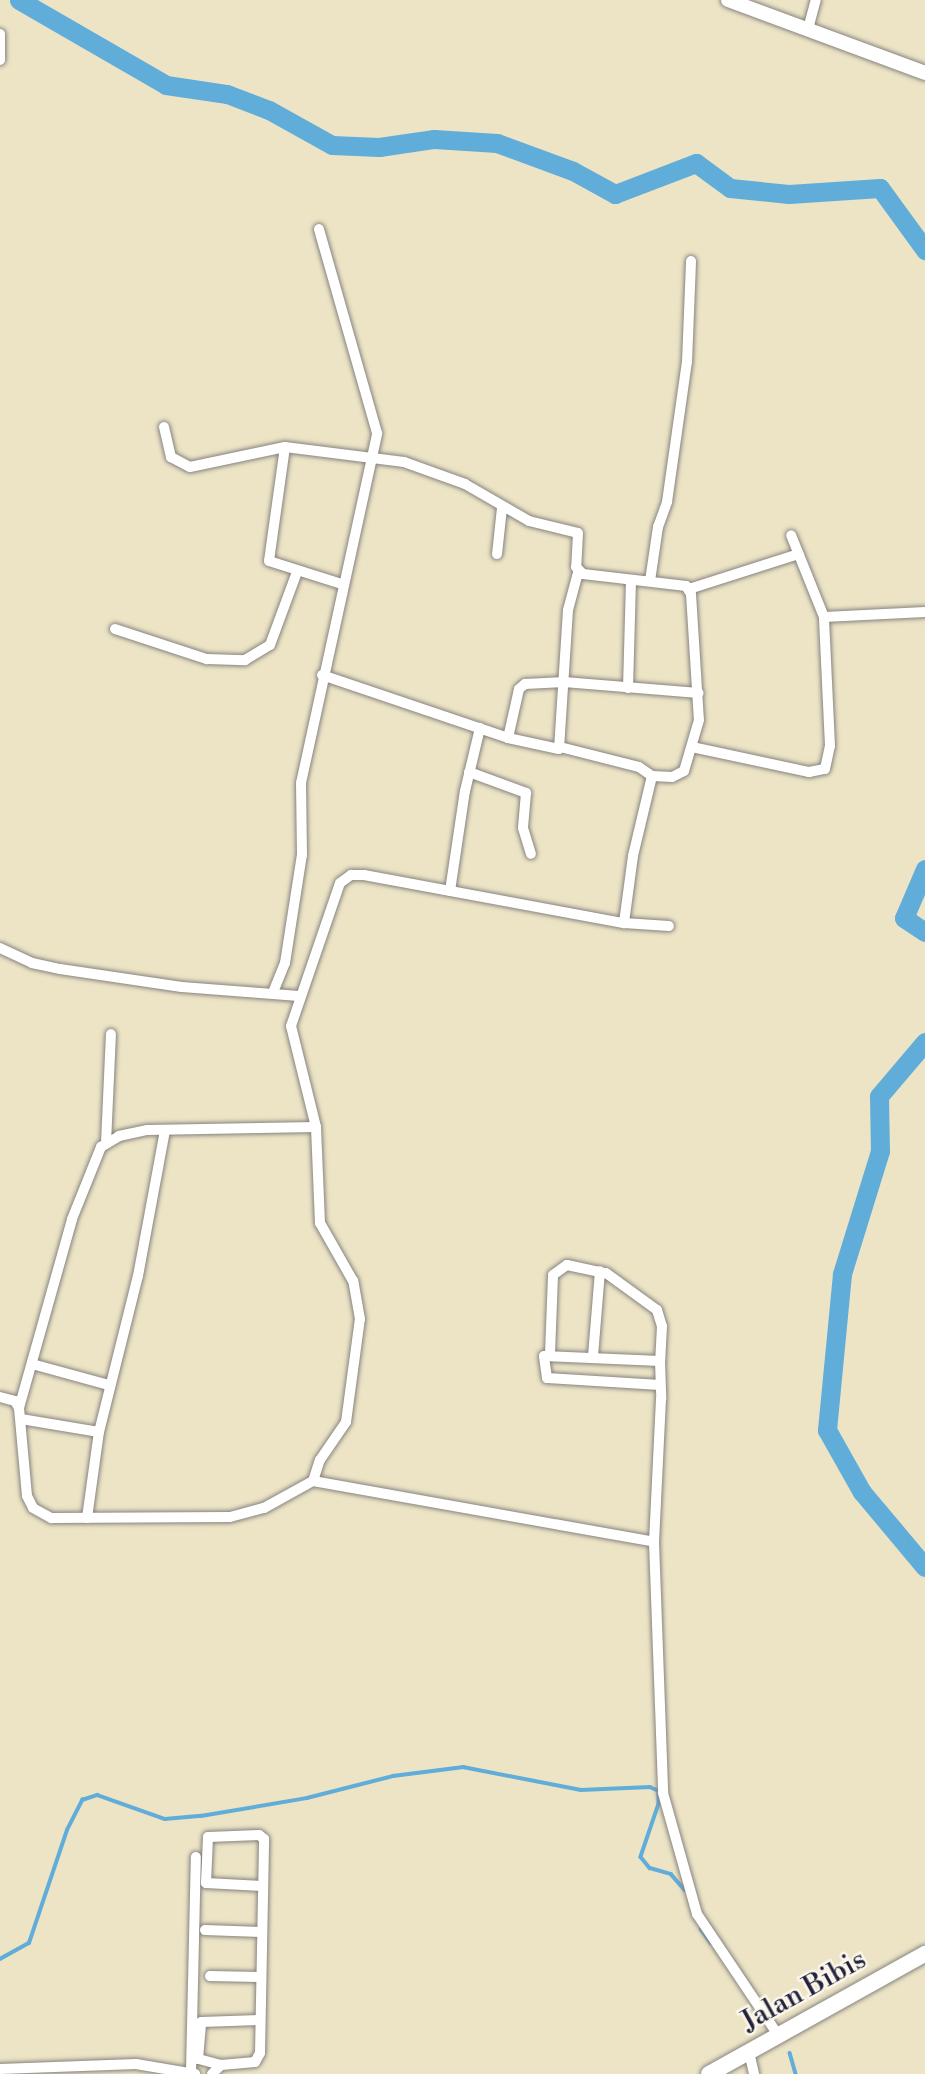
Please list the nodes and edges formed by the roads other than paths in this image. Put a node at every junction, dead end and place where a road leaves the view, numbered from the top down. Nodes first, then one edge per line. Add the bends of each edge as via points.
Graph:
1 (728, 0) edge
2 (816, 0) edge
3 (808, 29) junction
4 (0, 34) edge
5 (0, 60) edge
6 (925, 73) edge
7 (318, 229) dead end
8 (691, 261) dead end
9 (164, 427) dead end
10 (285, 447) junction
11 (375, 456) junction
12 (502, 508) junction
13 (791, 535) dead end
14 (497, 554) dead end
15 (799, 554) junction
16 (296, 572) junction
17 (578, 572) junction
18 (631, 580) junction
19 (650, 581) junction
20 (342, 584) junction
21 (689, 589) junction
22 (925, 611) edge
23 (824, 617) junction
24 (116, 629) dead end
25 (322, 676) junction
26 (564, 682) junction
27 (628, 688) junction
28 (699, 693) junction
29 (480, 728) junction
30 (508, 738) junction
31 (560, 747) junction
32 (692, 747) junction
33 (469, 772) junction
34 (652, 776) junction
35 (531, 854) dead end
36 (450, 891) junction
37 (624, 923) junction
38 (669, 926) dead end
39 (0, 948) edge
40 (274, 990) junction
41 (299, 996) junction
42 (111, 1034) dead end
43 (316, 1127) junction
44 (165, 1130) junction
45 (106, 1143) junction
46 (600, 1270) junction
47 (550, 1354) junction
48 (593, 1356) junction
49 (660, 1361) junction
50 (32, 1364) junction
51 (109, 1385) junction
52 (660, 1385) junction
53 (0, 1397) edge
54 (20, 1414) junction
55 (99, 1432) junction
56 (313, 1480) junction
57 (88, 1518) junction
58 (654, 1542) junction
59 (196, 1857) dead end
60 (262, 1886) junction
61 (205, 1930) dead end
62 (261, 1932) junction
63 (925, 1954) edge
64 (210, 1976) dead end
65 (259, 1977) junction
66 (259, 2020) junction
67 (778, 2035) junction
68 (750, 2052) junction
69 (221, 2065) junction
70 (0, 2069) edge
71 (20, 2071) edge
72 (192, 2072) edge
73 (212, 2074) edge
74 (709, 2074) edge
75 (754, 2074) edge

1 - 3 street
2 - 3 street
3 - 6 street
4 - 5 street
7 - 11 street via 376,419
8 - 19 street via 687,362 667,502 657,527
9 - 10 street via 171,457 190,467
10 - 11 street
10 - 16 street via 268,558 273,565
11 - 12 street via 465,484
11 - 20 street
12 - 14 street
12 - 17 street via 529,521 578,533
13 - 15 street
15 - 21 street
15 - 23 street
16 - 20 street
16 - 24 street via 270,645 245,660 207,659
17 - 18 street
17 - 26 street via 571,588
18 - 19 street
18 - 27 street
19 - 21 street
20 - 25 street
21 - 28 street
22 - 23 street
23 - 32 street via 830,746 825,769 808,772
25 - 29 street
25 - 40 street via 299,794 305,829 295,909 285,963
26 - 27 street
26 - 30 street via 521,686
26 - 31 street
27 - 28 street
28 - 32 street
29 - 30 street
29 - 33 street
30 - 31 street
31 - 34 street via 639,767
32 - 34 street via 680,774
33 - 35 street via 526,793 523,828
33 - 36 street
34 - 37 street via 633,856
36 - 37 street
36 - 41 street via 364,875 343,879
37 - 38 street
39 - 40 street via 42,966 147,983
40 - 41 street
41 - 43 street via 292,1038
42 - 45 street
43 - 44 street
43 - 56 street via 320,1223 353,1282 360,1328 346,1422 320,1460
44 - 45 street via 128,1133
44 - 51 street via 138,1276
45 - 50 street via 93,1160 79,1198
46 - 47 street via 567,1265 555,1271
46 - 48 street
46 - 49 street via 657,1310 662,1326
47 - 48 street
47 - 52 street via 543,1358 547,1378
48 - 49 street
49 - 52 street
50 - 51 street
50 - 54 street
51 - 55 street
52 - 58 street
53 - 54 street via 15,1401
54 - 55 street
54 - 57 street via 22,1466 33,1508 51,1518
55 - 57 street
56 - 57 street via 264,1508 230,1517
56 - 58 street
58 - 67 street via 663,1793 697,1914
59 - 72 street
60 - 60 street via 262,1835 208,1837 206,1882
60 - 62 street
61 - 62 street
62 - 65 street
63 - 67 main road, Jalan Bibis
64 - 65 street
65 - 66 street
66 - 69 street via 260,2053 255,2062
66 - 69 street via 201,2022 198,2059
67 - 68 main road, Jalan Bibis
68 - 74 main road, Jalan Bibis
68 - 75 street
69 - 73 street
70 - 71 street
71 - 72 street via 136,2064

